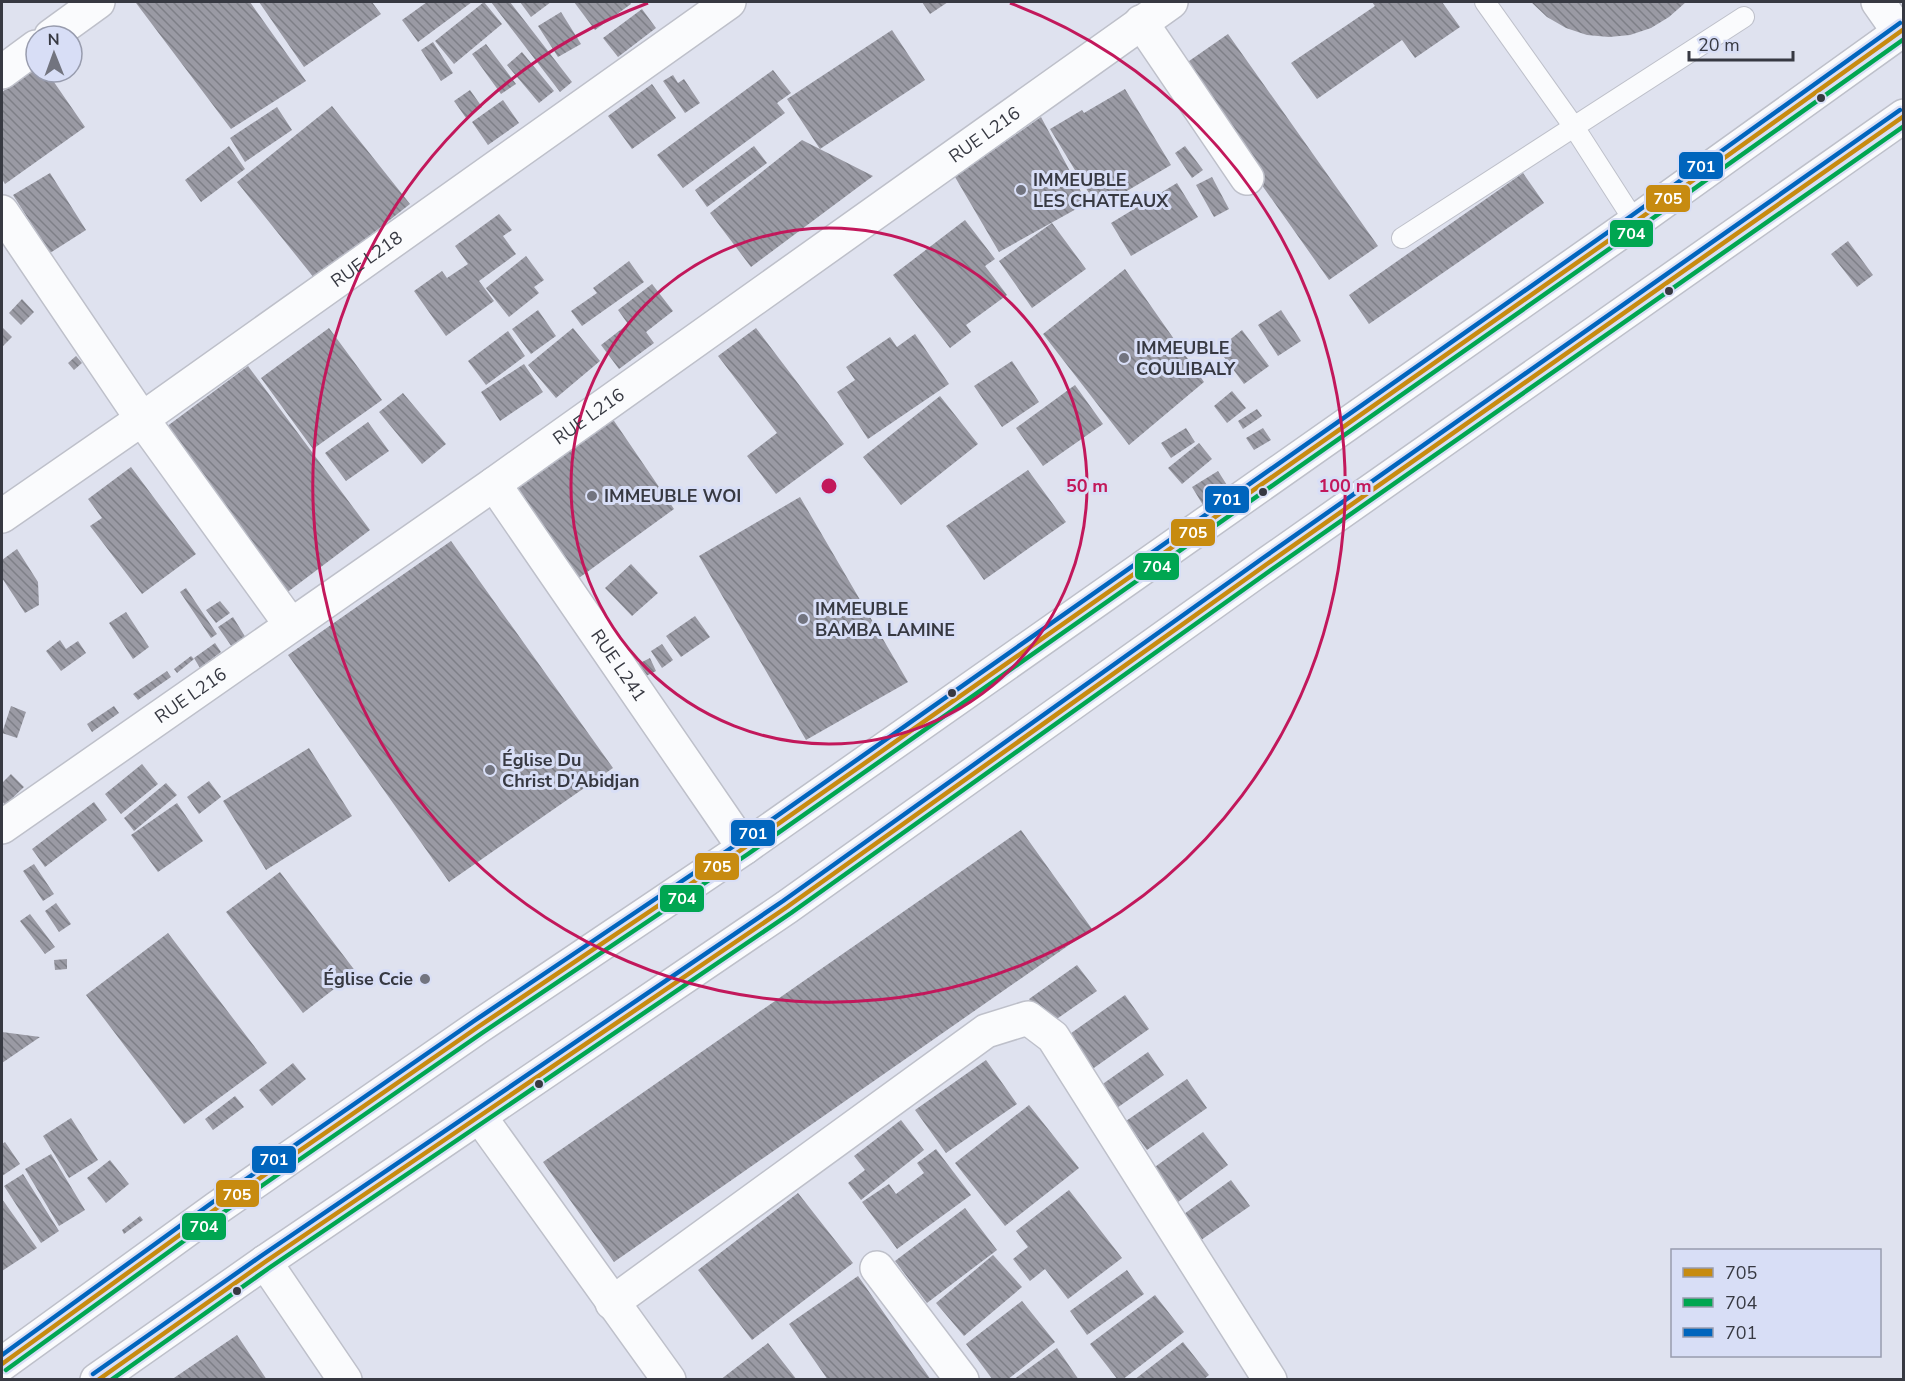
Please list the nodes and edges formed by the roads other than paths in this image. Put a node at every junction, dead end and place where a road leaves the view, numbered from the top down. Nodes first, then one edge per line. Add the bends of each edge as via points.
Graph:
1 (98, 2) edge
2 (729, 2) edge
3 (1171, 2) edge
4 (1485, 2) edge
5 (1878, 2) edge
6 (695, 11) edge
7 (1744, 17) dead end
8 (1142, 22) junction
9 (68, 24) edge
10 (1902, 33) edge
11 (24, 56) edge
12 (2, 72) edge
13 (1904, 116) edge
14 (1574, 128) junction
15 (1247, 178) dead end
16 (2, 212) edge
17 (1635, 222) junction
18 (1402, 238) dead end
19 (142, 419) junction
20 (495, 484) junction
21 (2, 516) edge
22 (291, 625) junction
23 (2, 827) edge
24 (744, 848) junction
25 (480, 1117) junction
26 (265, 1263) junction
27 (877, 1268) dead end
28 (612, 1303) junction
29 (2, 1364) edge
30 (97, 1380) edge
31 (345, 1380) edge
32 (669, 1380) edge
33 (962, 1380) edge
34 (1270, 1380) edge

1 - 9 street
2 - 6 street, RUE L218
3 - 8 street, RUE L216
4 - 14 lane
5 - 10 street
6 - 19 street, RUE L218
7 - 14 lane
8 - 15 street
8 - 20 street, RUE L216
10 - 17 street
11 - 12 street
13 - 25 street via 786,907
14 - 17 lane
14 - 18 lane
16 - 19 street
17 - 24 street
19 - 21 street, RUE L218
19 - 22 street
20 - 22 street, RUE L216
20 - 24 street, RUE L241
22 - 23 street, RUE L216
24 - 29 street via 217,1208
25 - 26 street
25 - 28 street
26 - 30 street
26 - 31 street
27 - 33 street
28 - 32 street
28 - 34 street via 986,1031 1029,1018 1053,1037

